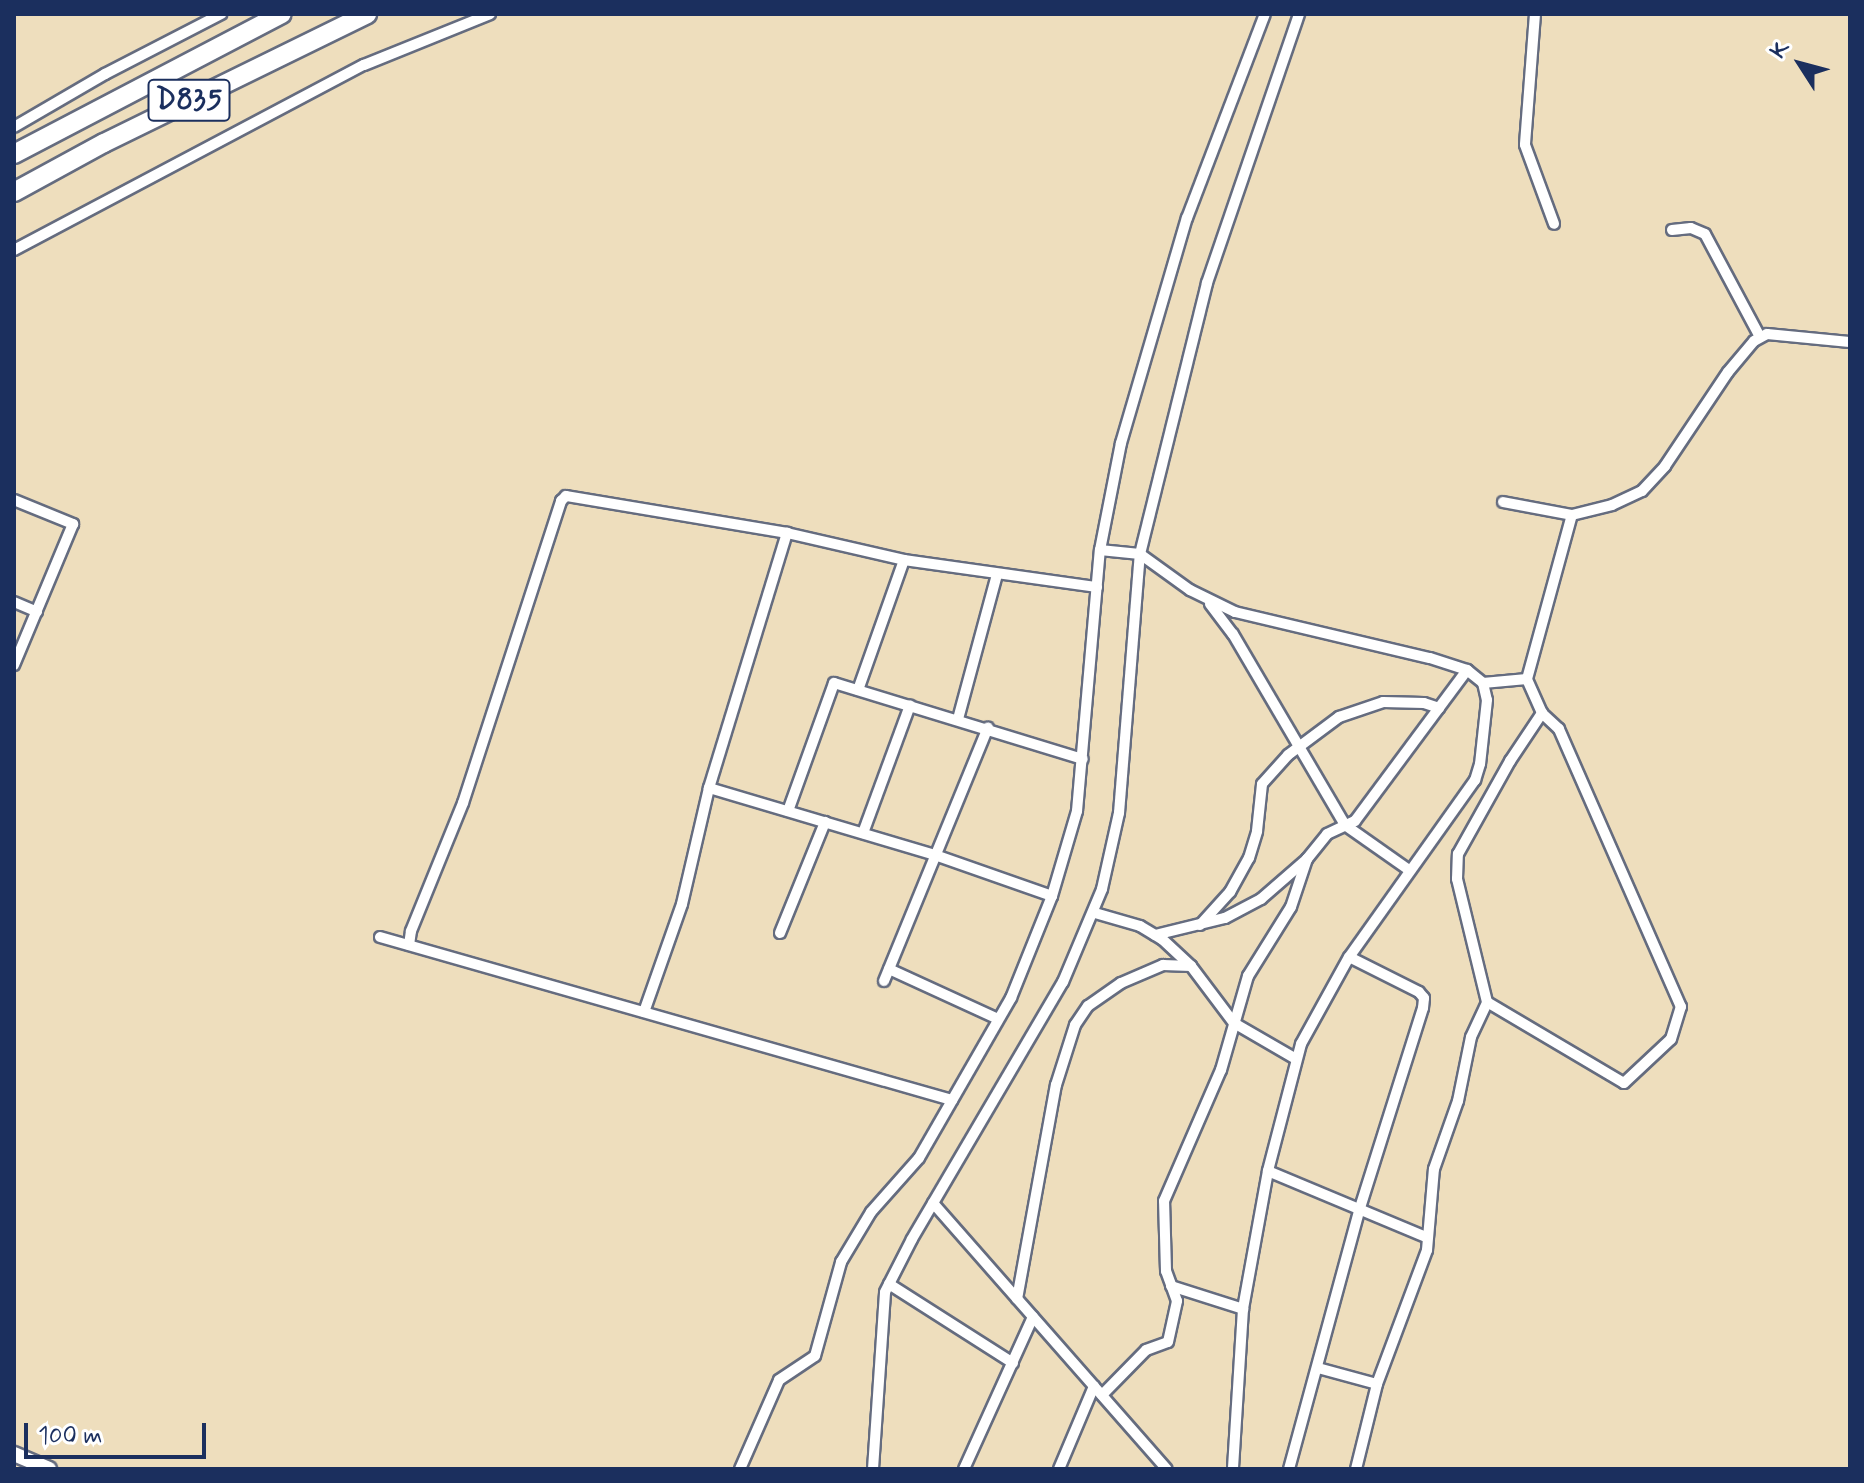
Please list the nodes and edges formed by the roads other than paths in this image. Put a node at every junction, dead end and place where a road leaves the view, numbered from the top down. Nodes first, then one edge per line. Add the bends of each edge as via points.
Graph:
1 (221, 14) edge
2 (282, 14) edge
3 (367, 14) edge
4 (490, 14) edge
5 (1265, 14) edge
6 (1299, 14) edge
7 (1535, 14) edge
8 (14, 127) edge
9 (14, 154) edge
10 (14, 192) edge
11 (1554, 224) dead end
12 (1672, 230) dead end
13 (14, 250) edge
14 (1760, 337) junction
15 (1850, 342) edge
16 (14, 500) edge
17 (1503, 502) dead end
18 (1572, 515) junction
19 (787, 533) junction
20 (1100, 550) junction
21 (1140, 554) junction
22 (904, 560) junction
23 (997, 574) junction
24 (1097, 587) junction
25 (1208, 601) junction
26 (14, 602) edge
27 (37, 612) junction
28 (14, 665) edge
29 (1467, 670) junction
30 (1527, 679) junction
31 (1483, 683) junction
32 (858, 690) junction
33 (910, 705) junction
34 (1439, 708) junction
35 (1542, 713) junction
36 (958, 719) junction
37 (988, 728) junction
38 (1300, 748) junction
39 (1083, 759) junction
40 (709, 788) junction
41 (788, 811) junction
42 (825, 822) junction
43 (1345, 825) junction
44 (863, 833) junction
45 (935, 855) junction
46 (1307, 859) junction
47 (1409, 870) junction
48 (1052, 896) junction
49 (1095, 913) junction
50 (1200, 925) junction
51 (780, 933) dead end
52 (1155, 935) junction
53 (380, 937) dead end
54 (409, 945) junction
55 (1349, 957) junction
56 (1191, 966) junction
57 (889, 969) junction
58 (884, 981) dead end
59 (1487, 1002) junction
60 (644, 1012) junction
61 (998, 1019) junction
62 (1234, 1023) junction
63 (1296, 1059) junction
64 (952, 1100) junction
65 (1268, 1171) junction
66 (933, 1203) junction
67 (1359, 1211) junction
68 (1426, 1237) junction
69 (889, 1284) junction
70 (1171, 1286) junction
71 (1017, 1299) junction
72 (1243, 1309) junction
73 (1033, 1317) junction
74 (1013, 1363) junction
75 (1318, 1368) junction
76 (1377, 1384) junction
77 (1094, 1386) junction
78 (1102, 1395) junction
79 (14, 1454) edge
80 (1155, 1464) edge
81 (49, 1469) edge
82 (740, 1469) edge
83 (873, 1469) edge
84 (964, 1469) edge
85 (1059, 1469) edge
86 (1167, 1469) edge
87 (1233, 1469) edge
88 (1289, 1469) edge
89 (1356, 1469) edge

1 - 8 street
2 - 9 highway, D835
3 - 10 highway, D835
4 - 13 street via 364,65
5 - 20 street via 1187,218 1121,443
6 - 21 street via 1207,283
7 - 11 street via 1525,145
12 - 14 street via 1691,228 1705,234
14 - 15 street
14 - 18 street via 1728,372 1642,491
16 - 27 street via 73,524
17 - 18 street
18 - 30 street
19 - 22 street
19 - 40 street
19 - 54 street via 566,496 561,501 463,803
20 - 21 street
20 - 24 street
21 - 25 street
21 - 49 street via 1119,813
22 - 23 street
22 - 32 street
23 - 24 street
23 - 36 street
24 - 39 street
25 - 29 street
25 - 38 street
26 - 27 street
27 - 28 street
29 - 31 street
29 - 34 street
30 - 31 street
30 - 35 street
31 - 47 street via 1487,700 1475,780
32 - 33 street
32 - 41 street via 834,683
33 - 36 street
33 - 44 street
34 - 38 street via 1383,702 1339,717
34 - 43 street via 1355,821
35 - 59 street via 1458,854 1456,866
35 - 59 street via 1559,729 1681,1007 1671,1039 1624,1083
36 - 37 street
37 - 39 street
37 - 45 street
38 - 43 street
38 - 50 street via 1262,784 1249,858 1230,892
39 - 48 street via 1077,811
40 - 41 street
40 - 60 street via 682,904
41 - 42 street
42 - 44 street
42 - 51 street
43 - 46 street via 1327,834
43 - 47 street
44 - 45 street
45 - 48 street
45 - 57 street
46 - 50 street via 1261,899
46 - 62 street via 1291,907 1248,976
47 - 55 street
48 - 61 street
49 - 52 street
49 - 66 street via 1063,982
50 - 52 street
52 - 56 street
53 - 54 street
54 - 60 street
55 - 63 street
55 - 67 street via 1424,998
56 - 62 street
56 - 71 street via 1163,965 1121,983 1088,1006 1075,1025 1056,1085
57 - 58 street
57 - 61 street
59 - 68 street via 1471,1037 1458,1101 1434,1169
60 - 64 street
61 - 64 street
62 - 63 street
62 - 70 street via 1221,1070 1164,1201
63 - 65 street
64 - 82 street via 919,1158 871,1212 841,1262 815,1356 779,1380
65 - 67 street
65 - 72 street
66 - 69 street
66 - 71 street
67 - 68 street
67 - 75 street
68 - 76 street via 1427,1250
69 - 74 street
69 - 83 street
70 - 72 street
70 - 78 street via 1177,1301 1168,1342 1146,1350
71 - 73 street
72 - 87 street
73 - 74 street
73 - 77 street
74 - 84 street
75 - 76 street
75 - 88 street
76 - 89 street
77 - 78 street
77 - 85 street
78 - 80 street
79 - 81 main road
80 - 86 street

